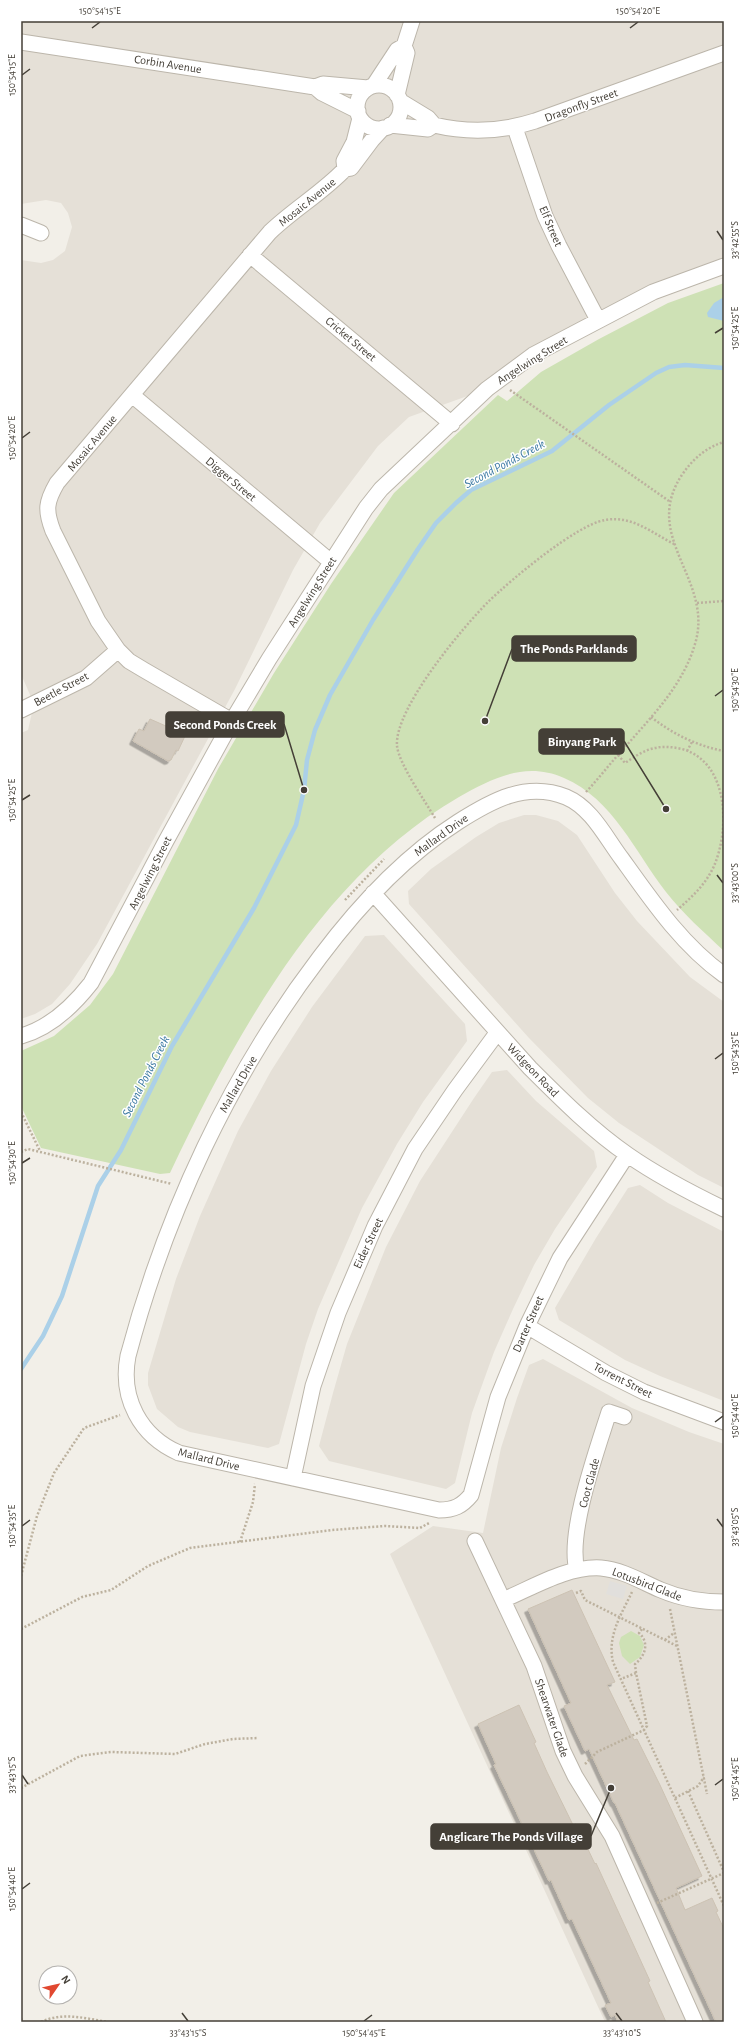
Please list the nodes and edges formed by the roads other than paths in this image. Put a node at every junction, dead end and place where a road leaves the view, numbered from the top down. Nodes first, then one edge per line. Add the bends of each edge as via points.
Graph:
1 (412, 21) edge
2 (21, 42) edge
3 (404, 46) junction
4 (724, 53) edge
5 (315, 87) junction
6 (371, 87) junction
7 (399, 98) junction
8 (359, 115) junction
9 (434, 125) junction
10 (387, 127) junction
11 (515, 128) junction
12 (345, 169) junction
13 (21, 225) edge
14 (41, 233) dead end
15 (250, 255) junction
16 (724, 266) edge
17 (598, 320) junction
18 (132, 395) junction
19 (452, 424) junction
20 (330, 562) junction
21 (118, 650) junction
22 (21, 710) edge
23 (232, 721) junction
24 (373, 893) junction
25 (724, 975) edge
26 (498, 1033) junction
27 (21, 1036) edge
28 (627, 1155) junction
29 (724, 1209) edge
30 (527, 1326) junction
31 (624, 1417) dead end
32 (724, 1422) edge
33 (293, 1478) junction
34 (460, 1506) joint
35 (475, 1541) dead end
36 (577, 1570) junction
37 (503, 1600) junction
38 (724, 1602) edge
39 (695, 2022) edge

1 - 3 street
2 - 5 street, Corbin Avenue
3 - 6 street via 397,50
3 - 7 street via 407,53
4 - 11 street, Dragonfly Street
5 - 6 street, Corbin Avenue via 323,84
5 - 8 street, Corbin Avenue
6 - 7 street via 388,87
6 - 8 street via 359,98
7 - 9 street, Dragonfly Street
7 - 10 street via 399,114
8 - 10 street via 370,126
8 - 12 street, Mosaic Avenue via 354,142 344,161
9 - 10 street, Dragonfly Street via 428,129
9 - 11 street, Dragonfly Street via 465,130
10 - 12 street, Mosaic Avenue via 372,140 351,168
11 - 17 street, Elf Street via 545,216
12 - 15 street, Mosaic Avenue via 325,188 285,218
13 - 14 street
15 - 18 street, Mosaic Avenue
15 - 19 street, Cricket Street
16 - 17 street, Angelwing Street via 653,292
17 - 19 street, Angelwing Street via 534,356 498,380
18 - 20 street, Digger Street
18 - 21 street, Mosaic Avenue via 57,484 47,505 48,518 53,530 98,622
19 - 20 street, Angelwing Street via 381,489
20 - 23 street, Angelwing Street
21 - 22 street, Beetle Street via 86,678
21 - 23 street, Mosaic Avenue via 129,661
23 - 27 street, Angelwing Street via 91,983 59,1017 42,1028
24 - 25 street, Mallard Drive via 417,852 448,828 510,794 540,791 567,798 577,804 603,830 666,919 706,962
24 - 26 street, Widgeon Road
24 - 33 street, Mallard Drive via 332,941 291,997 220,1116 169,1229 143,1305 126,1368 127,1394 138,1420 167,1448 179,1453
26 - 28 street, Widgeon Road via 557,1095
26 - 33 street, Eider Street via 450,1096 415,1149 375,1226 338,1313 313,1386
28 - 29 street, Widgeon Road via 662,1177
28 - 30 street, Darter Street via 560,1258
30 - 32 street, Torrent Street via 606,1373 644,1392
30 - 34 street, Darter Street via 498,1397 471,1495
31 - 36 street, Coot Glade via 609,1412 582,1507 574,1555
33 - 34 street, Mallard Drive via 439,1510 455,1509
35 - 37 street, Shearwater Glade
36 - 37 street, Lotusbird Glade via 554,1577
36 - 38 street, Lotusbird Glade via 608,1569 697,1601
37 - 39 street, Shearwater Glade via 541,1684 562,1751 612,1836

